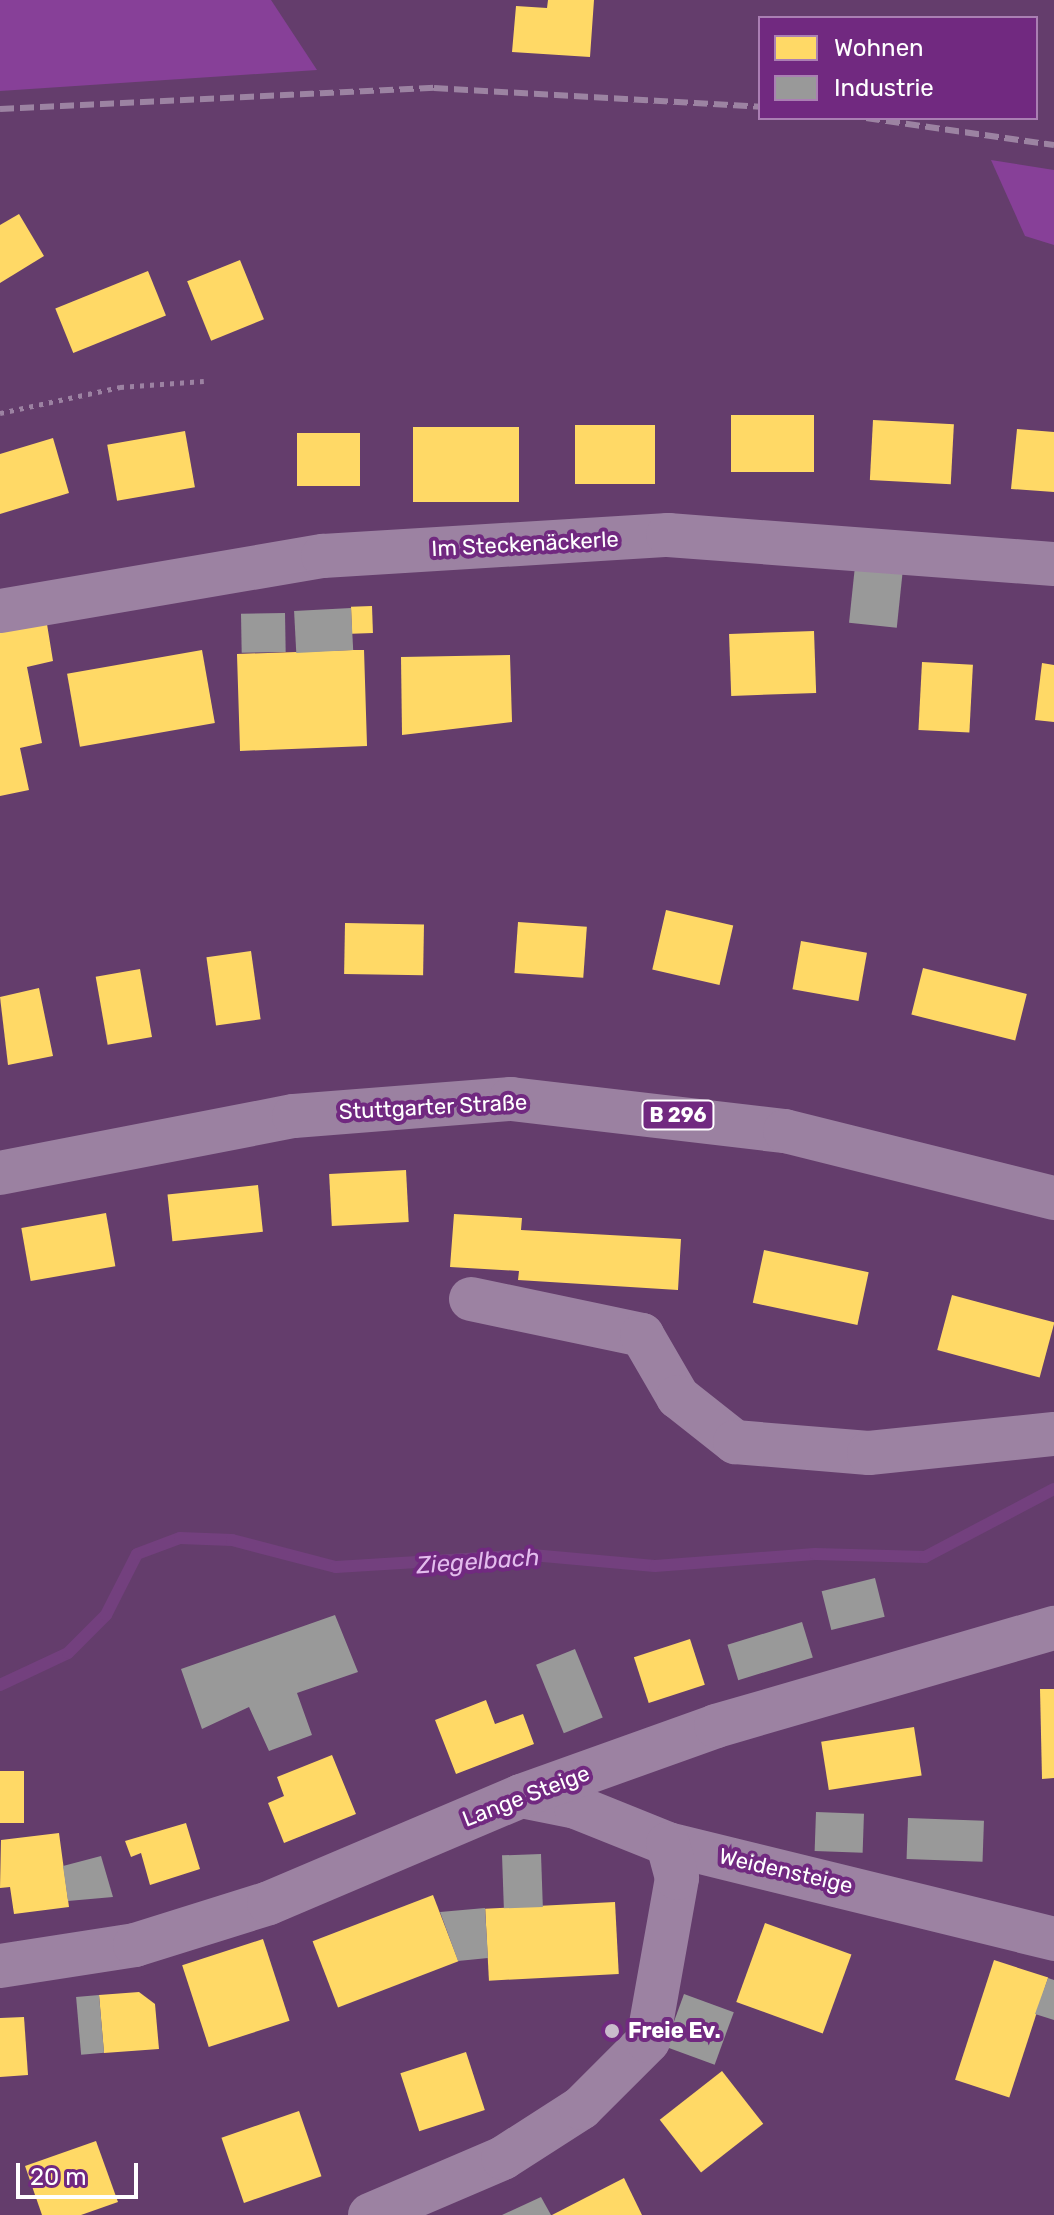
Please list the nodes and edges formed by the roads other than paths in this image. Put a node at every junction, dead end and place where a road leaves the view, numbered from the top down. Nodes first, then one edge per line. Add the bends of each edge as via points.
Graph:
1 (1054, 564) edge
2 (0, 611) edge
3 (0, 1173) edge
4 (1054, 1198) edge
5 (471, 1299) dead end
6 (1054, 1434) edge
7 (1054, 1628) edge
8 (521, 1796) junction
9 (668, 1844) junction
10 (1054, 1939) edge
11 (0, 1966) edge
12 (370, 2215) edge

1 - 2 street, Im Steckenäckerle via 668,535 323,556
3 - 4 main road, Stuttgarter Straße / B 296 via 294,1116 511,1099 785,1131
5 - 6 street via 642,1335 678,1397 735,1442 869,1453
7 - 8 street, Lange Steige via 716,1726
8 - 9 street, Weidensteige via 576,1807
8 - 11 street, Lange Steige via 269,1903 135,1945
9 - 10 street, Weidensteige
9 - 12 street via 677,1878 648,2041 581,2108 503,2158

